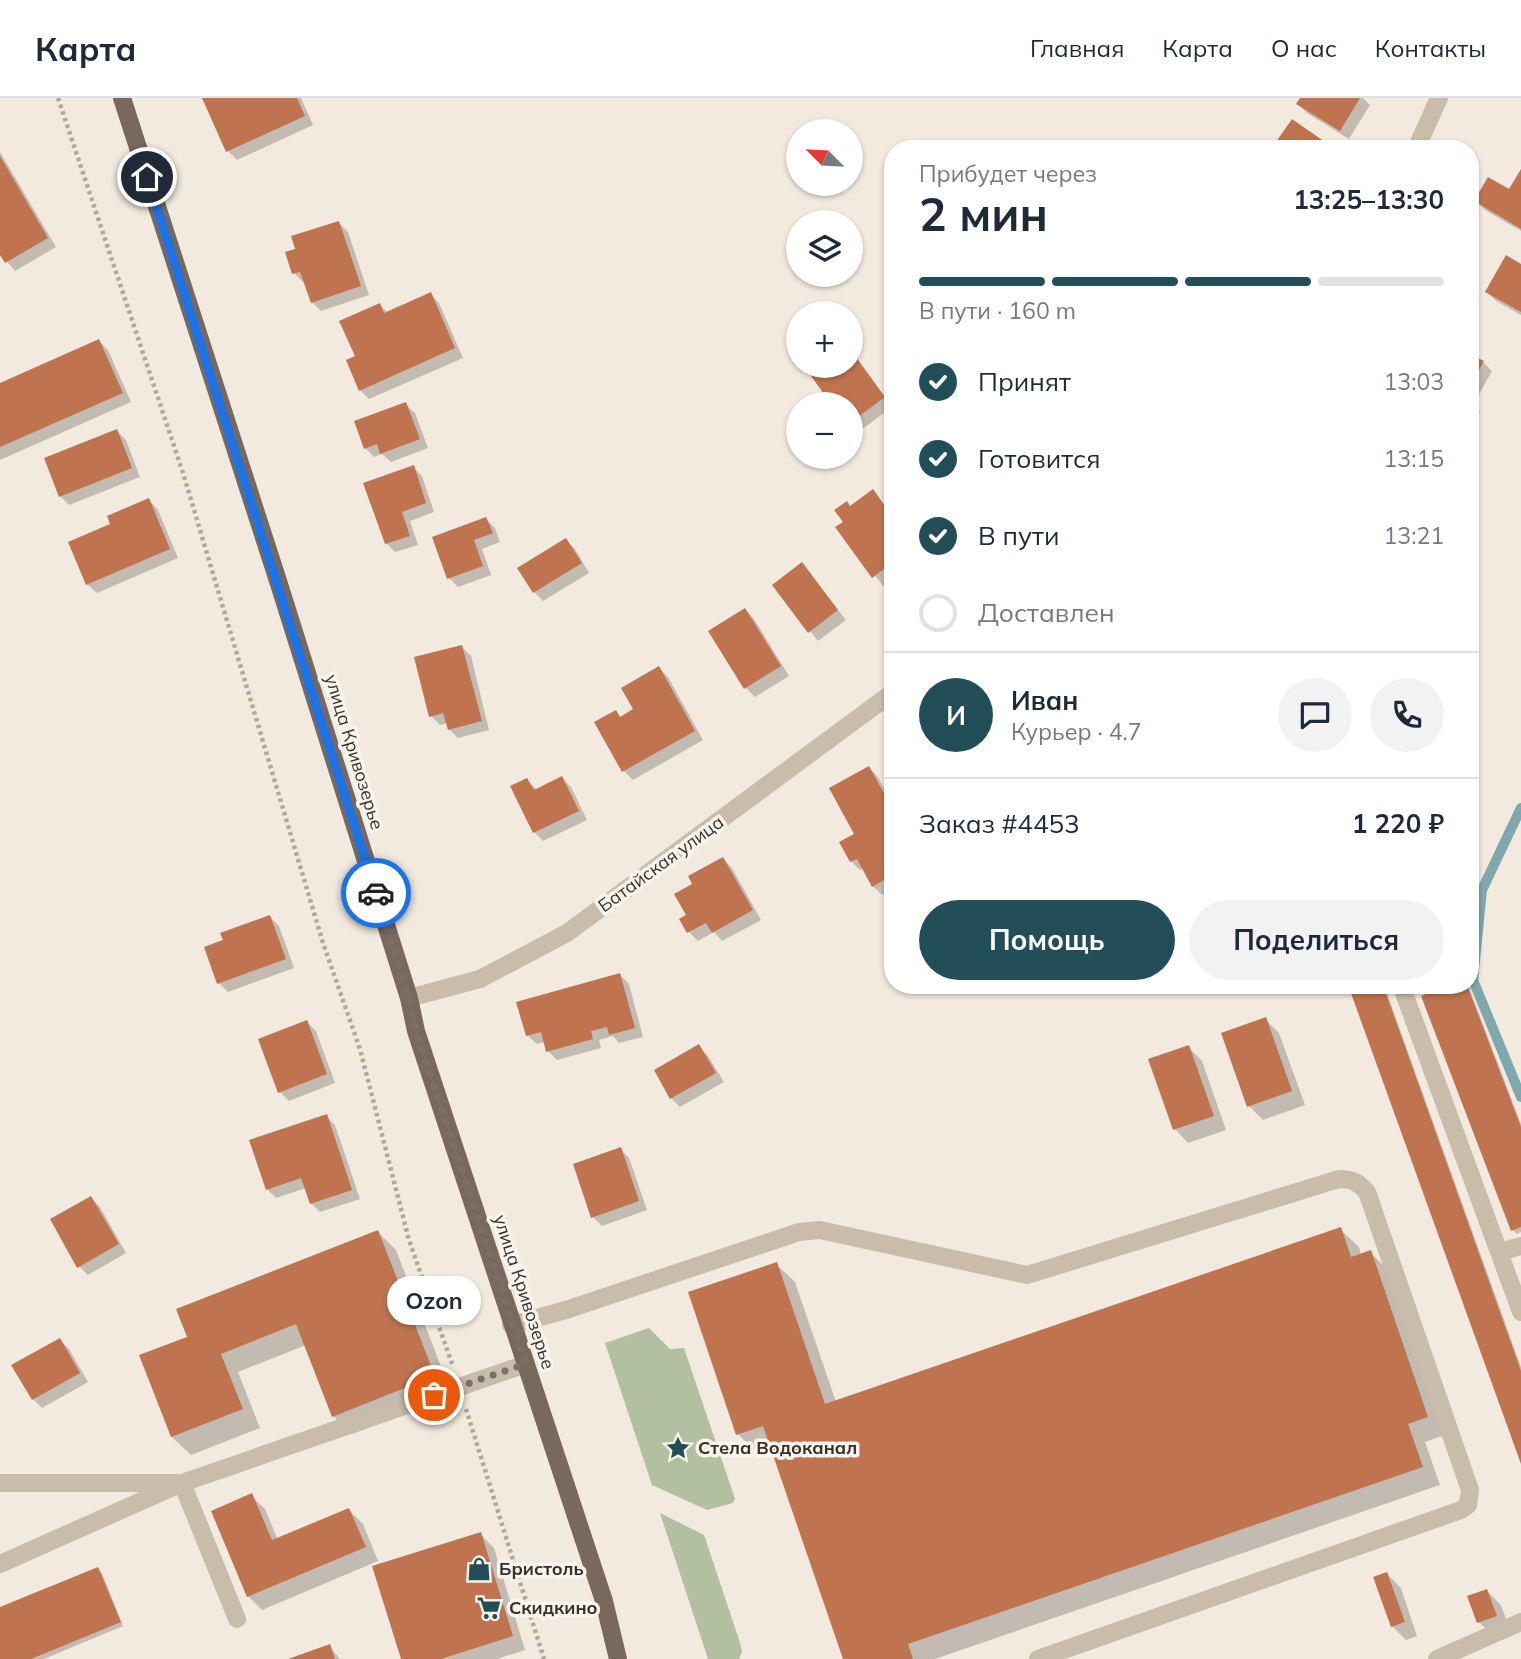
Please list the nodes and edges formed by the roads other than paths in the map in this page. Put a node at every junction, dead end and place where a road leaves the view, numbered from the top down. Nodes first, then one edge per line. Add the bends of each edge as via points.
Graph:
1 (122, 98) edge
2 (1439, 98) edge
3 (1420, 140) edge
4 (884, 699) edge
5 (1404, 994) edge
6 (409, 998) junction
7 (1521, 1246) edge
8 (1500, 1252) junction
9 (1521, 1312) edge
10 (511, 1325) junction
11 (526, 1364) junction
12 (0, 1483) edge
13 (182, 1483) junction
14 (0, 1564) edge
15 (237, 1619) dead end
16 (1521, 1622) edge
17 (618, 1659) edge
18 (1038, 1659) edge
19 (1437, 1659) edge

1 - 6 main road, улица Кривозерье
2 - 3 street
4 - 6 street, Батайская улица via 567,933 480,979
5 - 8 street
6 - 10 main road, улица Кривозерье
7 - 8 street
8 - 9 street
10 - 11 main road, улица Кривозерье
10 - 18 street via 799,1231 820,1230 1027,1275 1339,1179 1360,1184 1367,1192 1470,1490 1468,1505
11 - 13 street
11 - 17 main road, улица Кривозерье via 604,1601
12 - 13 street
13 - 14 street
13 - 15 street
16 - 19 street

